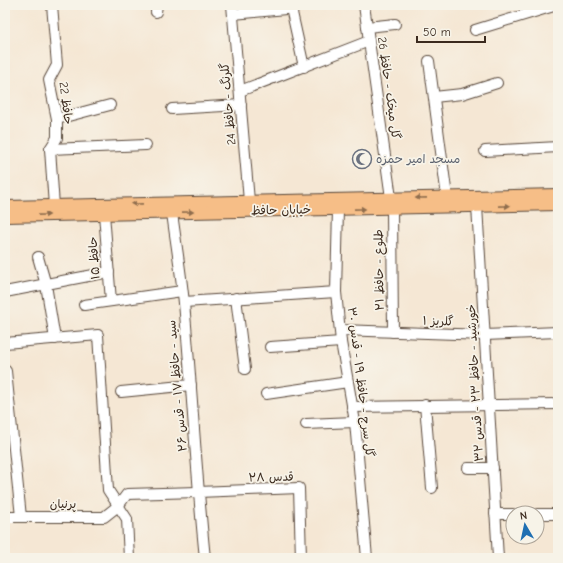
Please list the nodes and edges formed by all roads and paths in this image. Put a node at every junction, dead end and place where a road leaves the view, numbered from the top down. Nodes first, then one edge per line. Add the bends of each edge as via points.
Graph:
1 (52, 5) edge
2 (364, 5) edge
3 (557, 5) edge
4 (291, 7) edge
5 (233, 9) edge
6 (395, 24) dead end
7 (367, 27) junction
8 (475, 30) dead end
9 (368, 41) junction
10 (429, 62) dead end
11 (304, 67) junction
12 (497, 83) dead end
13 (240, 91) junction
14 (434, 97) junction
15 (241, 104) junction
16 (110, 105) dead end
17 (172, 109) dead end
18 (56, 119) junction
19 (146, 145) dead end
20 (558, 147) edge
21 (50, 149) junction
22 (485, 151) dead end
23 (558, 195) edge
24 (447, 197) junction
25 (249, 201) junction
26 (392, 203) junction
27 (558, 204) edge
28 (54, 206) junction
29 (477, 206) junction
30 (5, 207) edge
31 (338, 209) junction
32 (172, 213) junction
33 (104, 214) junction
34 (5, 216) edge
35 (38, 257) dead end
36 (109, 272) junction
37 (46, 285) junction
38 (182, 291) junction
39 (5, 292) edge
40 (336, 292) junction
41 (236, 298) junction
42 (111, 301) junction
43 (184, 302) junction
44 (84, 305) dead end
45 (340, 330) junction
46 (393, 332) junction
47 (558, 332) edge
48 (485, 335) junction
49 (55, 339) junction
50 (341, 342) junction
51 (5, 343) edge
52 (270, 347) dead end
53 (245, 369) dead end
54 (5, 370) edge
55 (348, 382) junction
56 (191, 385) junction
57 (121, 392) dead end
58 (266, 394) dead end
59 (558, 404) edge
60 (489, 405) junction
61 (425, 406) junction
62 (352, 407) junction
63 (355, 422) junction
64 (306, 424) dead end
65 (8, 428) edge
66 (468, 468) dead end
67 (492, 468) junction
68 (432, 488) dead end
69 (198, 492) junction
70 (118, 506) junction
71 (495, 514) junction
72 (505, 514) edge
73 (545, 514) edge
74 (558, 514) edge
75 (5, 517) edge
76 (21, 517) junction
77 (129, 558) edge
78 (205, 558) edge
79 (301, 558) edge
80 (367, 558) edge
81 (498, 558) edge

1 - 18 street, حافظ 22 via 57,65 49,80
2 - 7 street, گل میخک - حافظ 26
3 - 8 street
4 - 5 street
4 - 11 street
5 - 13 street, گلرنگ - حافظ 24
6 - 7 street
7 - 9 street, گل میخک - حافظ 26
9 - 11 street
9 - 26 street, گل میخک - حافظ 26
10 - 14 street
11 - 13 street
12 - 14 street via 462,94
13 - 15 street, گلرنگ - حافظ 24
14 - 24 street
15 - 17 street
15 - 25 street, گلرنگ - حافظ 24
16 - 18 street
18 - 21 street, حافظ 22 via 57,138
19 - 21 street
20 - 22 street
21 - 28 street, حافظ 22
23 - 24 main road, خیابان حافظ
24 -> 26 main road, خیابان حافظ
25 - 26 main road, خیابان حافظ
25 -> 28 main road, خیابان حافظ
26 - 29 main road, خیابان حافظ
31 -> 26 main road, خیابان حافظ
26 - 46 street, طلوع - حافظ ۲۱
29 -> 27 main road, خیابان حافظ
28 - 30 main road, خیابان حافظ
29 - 48 street, خورشید - حافظ ۲۳ - قدس ۳۲
32 -> 31 main road, خیابان حافظ
31 - 40 street, گل سرج - حافظ ۱۹ - قدس ۳۰
32 - 33 main road, خیابان حافظ
32 - 38 street, سید - حافظ ۱۷ - قدس ۲۶
34 -> 33 main road, خیابان حافظ
33 - 36 street, حافظ ۱۵
35 - 37 street
36 - 37 street
36 - 42 street, حافظ ۱۵
37 - 39 street
37 - 49 street
38 - 42 street
38 - 43 street, سید - حافظ ۱۷ - قدس ۲۶
40 - 41 street
40 - 45 street, گل سرج - حافظ ۱۹ - قدس ۳۰
41 - 43 street
41 - 53 street
42 - 44 street
43 - 56 street, سید - حافظ ۱۷ - قدس ۲۶
45 - 46 street, گلریز ۱
45 - 50 street, گل سرج - حافظ ۱۹ - قدس ۳۰
46 - 48 street, گلریز ۱
47 - 48 street, گلریز ۱
48 - 60 street, خورشید - حافظ ۲۳ - قدس ۳۲
49 - 51 street
49 - 70 street via 98,336 108,490
50 - 52 street
50 - 55 street, گل سرج - حافظ ۱۹ - قدس ۳۰
54 - 65 street
55 - 58 street
55 - 62 street, گل سرج - حافظ ۱۹ - قدس ۳۰
56 - 57 street
56 - 69 street, سید - حافظ ۱۷ - قدس ۲۶
59 - 60 street
60 - 61 street
60 - 67 street, خورشید - حافظ ۲۳ - قدس ۳۲
61 - 62 street
61 - 68 street
62 - 63 street, گل سرج - حافظ ۱۹ - قدس ۳۰
63 - 64 street
63 - 80 street, گل سرج - حافظ ۱۹ - قدس ۳۰
65 - 76 street
66 - 67 street
67 - 71 street, خورشید - حافظ ۲۳ - قدس ۳۲
69 - 70 street, پرنیان via 127,494
69 - 78 street, سید - حافظ ۱۷ - قدس ۲۶
69 - 79 street, قدس ۲۸ via 299,488
70 - 76 street, پرنیان via 104,517
70 - 77 street via 127,519
71 - 72 street
71 - 81 street, خورشید - حافظ ۲۳ - قدس ۳۲
73 - 74 street
75 - 76 street, پرنیان

